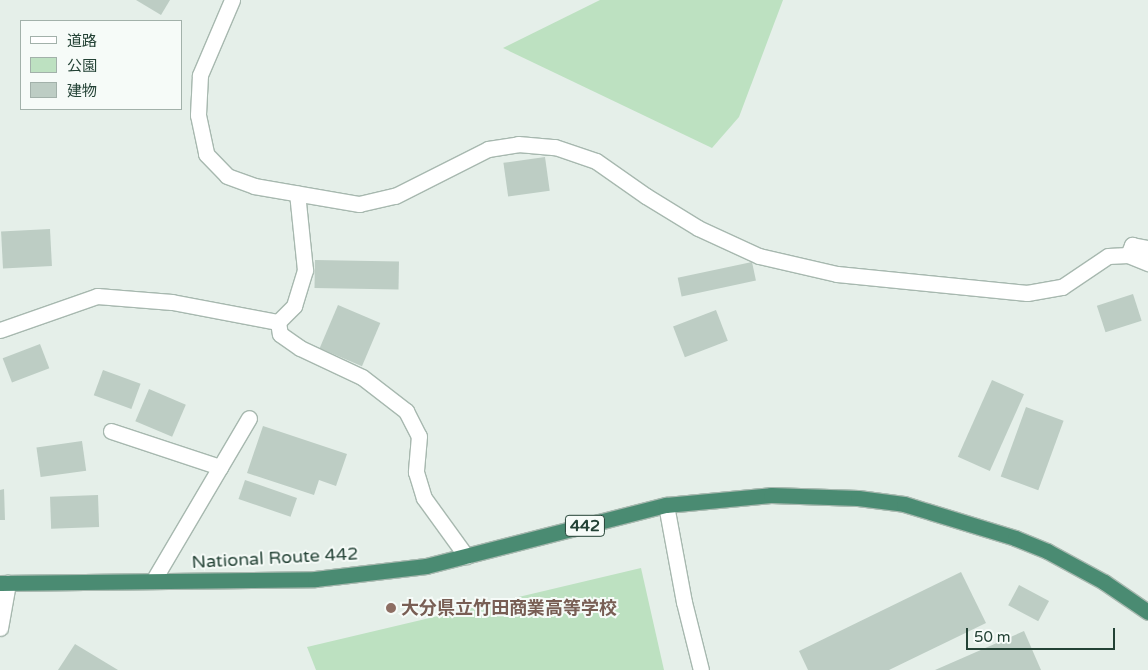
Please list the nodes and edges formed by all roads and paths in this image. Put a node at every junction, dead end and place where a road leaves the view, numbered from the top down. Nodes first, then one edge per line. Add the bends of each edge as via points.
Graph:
1 (232, 0) edge
2 (297, 194) junction
3 (1148, 248) edge
4 (1128, 255) junction
5 (1148, 263) edge
6 (278, 322) junction
7 (0, 330) edge
8 (249, 418) dead end
9 (111, 431) dead end
10 (220, 467) junction
11 (666, 505) junction
12 (466, 556) junction
13 (153, 581) junction
14 (4, 583) edge
15 (1148, 612) edge
16 (0, 628) edge
17 (701, 670) edge

1 - 2 street via 200,75 198,115 206,154 226,176 254,186
2 - 4 street via 359,204 394,196 488,149 518,144 555,147 596,161 698,228 750,252 837,274 1027,292 1062,287 1108,256
2 - 6 street via 305,270 294,306
3 - 4 street via 1132,245
4 - 5 street
6 - 7 street via 172,302 97,296
6 - 12 street via 280,334 300,348 362,377 406,411 419,436 416,472 424,498
8 - 10 street
9 - 10 street
10 - 13 street
11 - 12 highway, National Route 442 / 442
11 - 15 highway, National Route 442 / 442 via 771,495 858,498 904,504 1047,551 1104,582
11 - 17 street via 684,602
12 - 13 highway, National Route 442 / 442 via 426,566 315,579
13 - 14 highway, National Route 442 / 442
14 - 16 street

